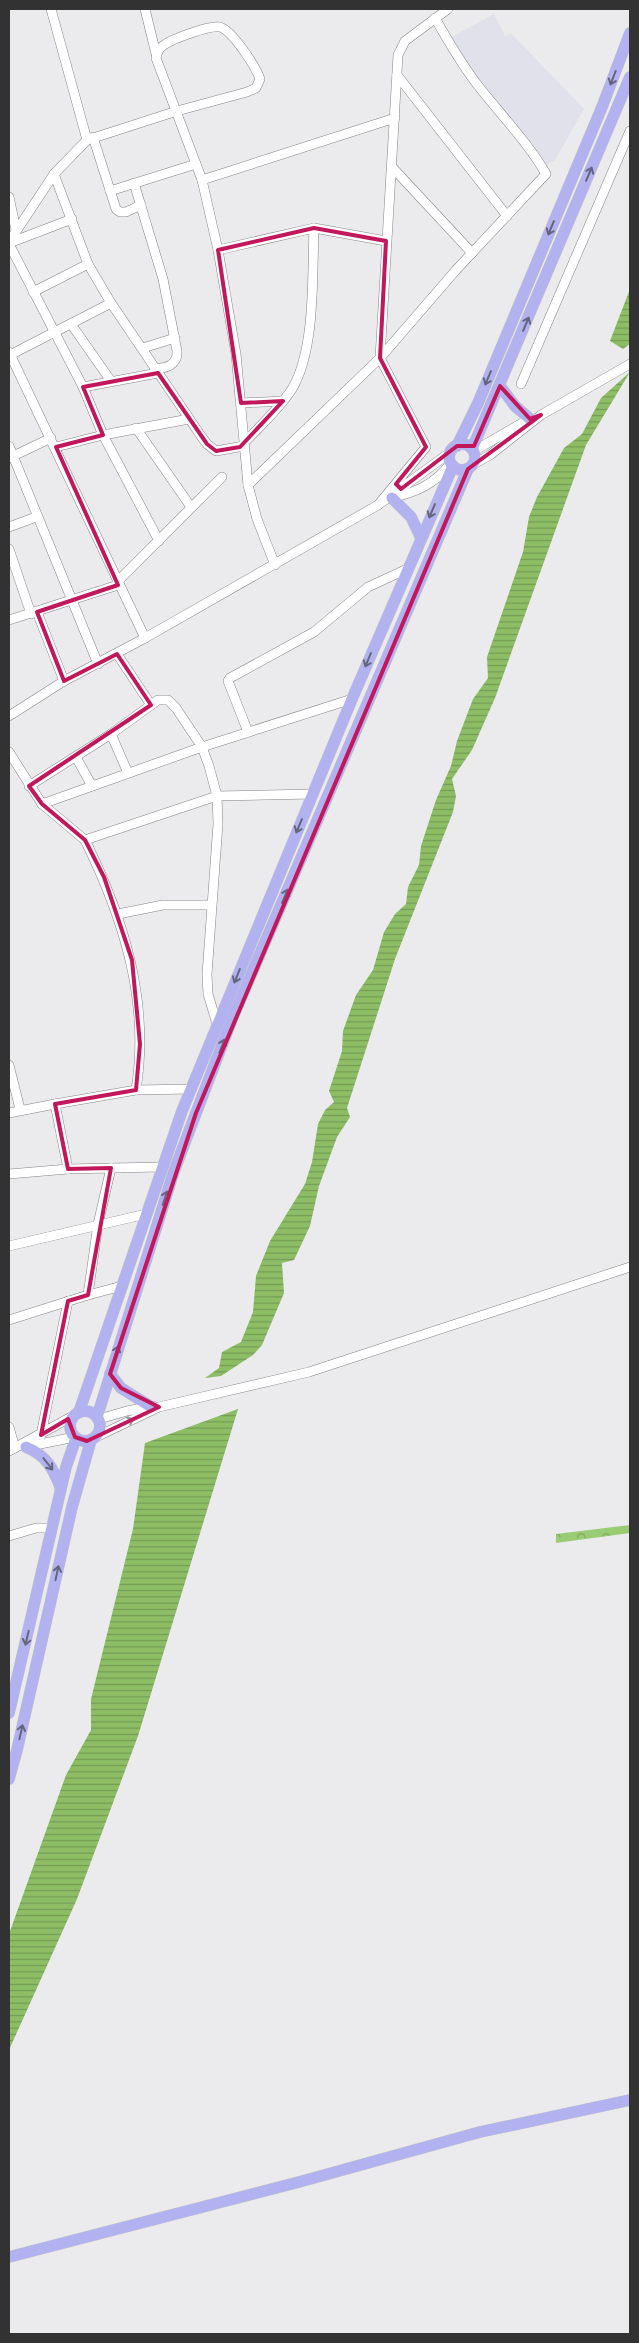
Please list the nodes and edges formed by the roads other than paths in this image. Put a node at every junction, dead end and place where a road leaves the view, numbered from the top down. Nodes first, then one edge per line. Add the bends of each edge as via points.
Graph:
1 (51, 9) edge
2 (145, 9) edge
3 (448, 9) edge
4 (435, 18) junction
5 (630, 33) edge
6 (156, 54) junction
7 (397, 75) junction
8 (630, 77) edge
9 (177, 111) junction
10 (395, 118) junction
11 (630, 131) edge
12 (90, 139) junction
13 (196, 164) junction
14 (392, 167) junction
15 (54, 174) junction
16 (202, 180) junction
17 (134, 183) junction
18 (110, 191) junction
19 (9, 197) edge
20 (141, 204) junction
21 (507, 216) junction
22 (72, 219) junction
23 (314, 228) junction
24 (16, 230) junction
25 (386, 241) junction
26 (9, 243) edge
27 (218, 250) junction
28 (472, 253) junction
29 (88, 264) junction
30 (33, 292) junction
31 (111, 303) junction
32 (71, 324) junction
33 (55, 332) junction
34 (175, 338) junction
35 (143, 348) junction
36 (9, 353) edge
37 (380, 358) junction
38 (630, 364) edge
39 (156, 371) junction
40 (111, 381) junction
41 (521, 384) dead end
42 (500, 386) junction
43 (83, 388) junction
44 (282, 401) junction
45 (241, 403) junction
46 (535, 417) junction
47 (189, 419) junction
48 (136, 428) junction
49 (103, 434) junction
50 (53, 443) junction
51 (244, 445) junction
52 (9, 446) edge
53 (473, 450) junction
54 (11, 457) edge
55 (453, 457) junction
56 (470, 467) junction
57 (222, 477) dead end
58 (248, 485) junction
59 (390, 498) junction
60 (378, 505) junction
61 (191, 507) junction
62 (36, 517) junction
63 (9, 527) edge
64 (421, 538) junction
65 (159, 541) junction
66 (9, 549) edge
67 (275, 565) junction
68 (407, 569) junction
69 (117, 583) junction
70 (74, 600) junction
71 (34, 613) junction
72 (9, 620) edge
73 (145, 638) junction
74 (117, 654) junction
75 (98, 664) junction
76 (64, 681) junction
77 (352, 699) junction
78 (151, 705) junction
79 (9, 716) edge
80 (248, 732) junction
81 (111, 734) junction
82 (202, 748) junction
83 (9, 752) edge
84 (76, 757) junction
85 (128, 772) junction
86 (29, 786) junction
87 (92, 786) junction
88 (312, 794) junction
89 (216, 796) junction
90 (42, 804) junction
91 (85, 840) junction
92 (211, 905) junction
93 (118, 914) junction
94 (218, 1024) junction
95 (9, 1065) edge
96 (190, 1089) junction
97 (136, 1090) junction
98 (55, 1104) junction
99 (20, 1109) junction
100 (9, 1113) edge
101 (161, 1167) junction
102 (111, 1168) junction
103 (68, 1169) junction
104 (9, 1174) edge
105 (146, 1214) junction
106 (98, 1224) junction
107 (9, 1246) edge
108 (630, 1267) edge
109 (122, 1286) junction
110 (88, 1295) junction
111 (68, 1301) junction
112 (9, 1320) edge
113 (110, 1374) junction
114 (154, 1406) junction
115 (76, 1414) junction
116 (98, 1418) junction
117 (9, 1427) edge
118 (40, 1435) junction
119 (75, 1438) junction
120 (93, 1438) junction
121 (17, 1448) edge
122 (60, 1489) junction
123 (52, 1528) junction
124 (9, 1536) edge
125 (11, 1695) edge
126 (9, 1712) edge
127 (9, 1779) edge
128 (630, 2100) edge
129 (9, 2256) edge

1 - 12 street
2 - 6 street
3 - 4 street
4 - 7 street via 402,45
4 - 21 street via 454,52 546,174
5 -> 55 main road via 602,108
6 - 9 street via 156,62
6 - 9 street via 170,41 209,27 219,27 235,41 259,76 259,84 252,90
7 - 10 street
7 - 21 street
42 -> 8 main road
9 - 12 street
9 - 13 street
10 - 14 street
10 - 16 street
11 - 41 street
12 - 15 street
12 - 18 street
13 - 16 street
13 - 17 street
14 - 25 street
14 - 28 street
15 - 22 street
15 - 24 street
16 - 27 street
17 - 18 street
17 - 20 street
18 - 20 street via 120,212
19 - 24 street
20 - 34 street via 163,279
21 - 28 street
22 - 26 street
22 - 29 street
23 - 25 street
23 - 27 street
23 - 44 street via 306,350 299,374
24 - 26 street
25 - 37 street
26 - 30 street
27 - 45 street
28 - 37 street
29 - 30 street
29 - 31 street
30 - 33 street
31 - 32 street
31 - 35 street
32 - 33 street
32 - 40 street
33 - 36 street
33 - 43 street
34 - 35 street
34 - 39 street via 176,360
35 - 39 street
36 - 50 street
37 - 58 street
37 - 60 street via 426,446
38 - 46 street
39 - 40 street
39 - 47 street
40 - 43 street
42 - 46 main road via 515,406
42 - 53 main road
43 - 49 street
44 - 45 street
44 - 51 street
45 - 51 street
46 - 53 street
46 - 56 street via 490,455
47 - 48 street
47 - 51 street via 216,451
48 - 49 street
48 - 61 street
49 - 50 street
49 - 65 street
50 - 54 street
50 - 69 street
51 - 58 street
52 - 54 street
53 - 55 main road via 466,445
53 - 56 main road via 475,461
54 - 62 street
55 - 56 main road via 459,470
55 - 59 street
55 - 59 street via 432,484
55 -> 64 main road
113 -> 56 main road via 174,1170 232,1018
57 - 61 street
58 - 67 street
59 - 60 street
59 - 64 main road via 409,514
60 - 67 street
61 - 65 street
62 - 63 street
62 - 70 street
64 - 68 main road
65 - 69 street
66 - 71 street
67 - 73 street
68 -> 77 main road
68 - 80 street via 368,587 314,632 230,678 231,692
69 - 70 street
69 - 73 street
70 - 71 street
70 - 75 street
71 - 72 street
71 - 76 street
73 - 74 street
74 - 75 street
74 - 78 street
75 - 76 street
76 - 79 street
77 - 80 street
77 - 88 main road
78 - 81 street
78 - 82 street via 162,699 173,704
80 - 82 street
81 - 84 street
81 - 85 street
82 - 85 street
82 - 89 street
83 - 86 street
84 - 86 street
84 - 87 street
85 - 87 street
86 - 90 street
87 - 90 street
88 - 89 street
88 -> 94 main road
89 - 91 street
89 - 92 street via 218,824
90 - 91 street
91 - 93 street
92 - 93 street via 164,904
92 - 94 street via 206,974 208,994
93 - 97 street via 132,960 135,986 140,1044
94 - 96 main road
95 - 99 street
96 - 97 street
96 - 101 main road
97 - 98 street
98 - 99 street
98 - 103 street
99 - 100 street
101 - 102 street
101 - 105 main road
102 - 103 street
102 - 106 street
103 - 104 street
105 - 106 street
105 - 109 main road
106 - 107 street
106 - 110 street
108 - 114 street via 309,1372
109 - 110 street
109 - 115 main road
110 - 111 street
111 - 112 street
111 - 118 street
113 - 114 main road via 121,1388
113 - 116 main road
114 - 116 street
120 -> 114 street
115 - 116 main road via 89,1411
115 - 118 street
115 - 119 main road via 69,1426
116 - 120 main road via 100,1427
117 - 121 street
118 - 121 street
119 - 120 main road via 83,1441
119 - 121 street
119 - 122 main road
127 -> 120 main road via 72,1507
121 -> 122 main road via 38,1452 47,1460
122 - 123 main road
123 - 124 street via 36,1528
123 -> 125 main road
125 - 126 main road
128 - 129 main road via 480,2132

